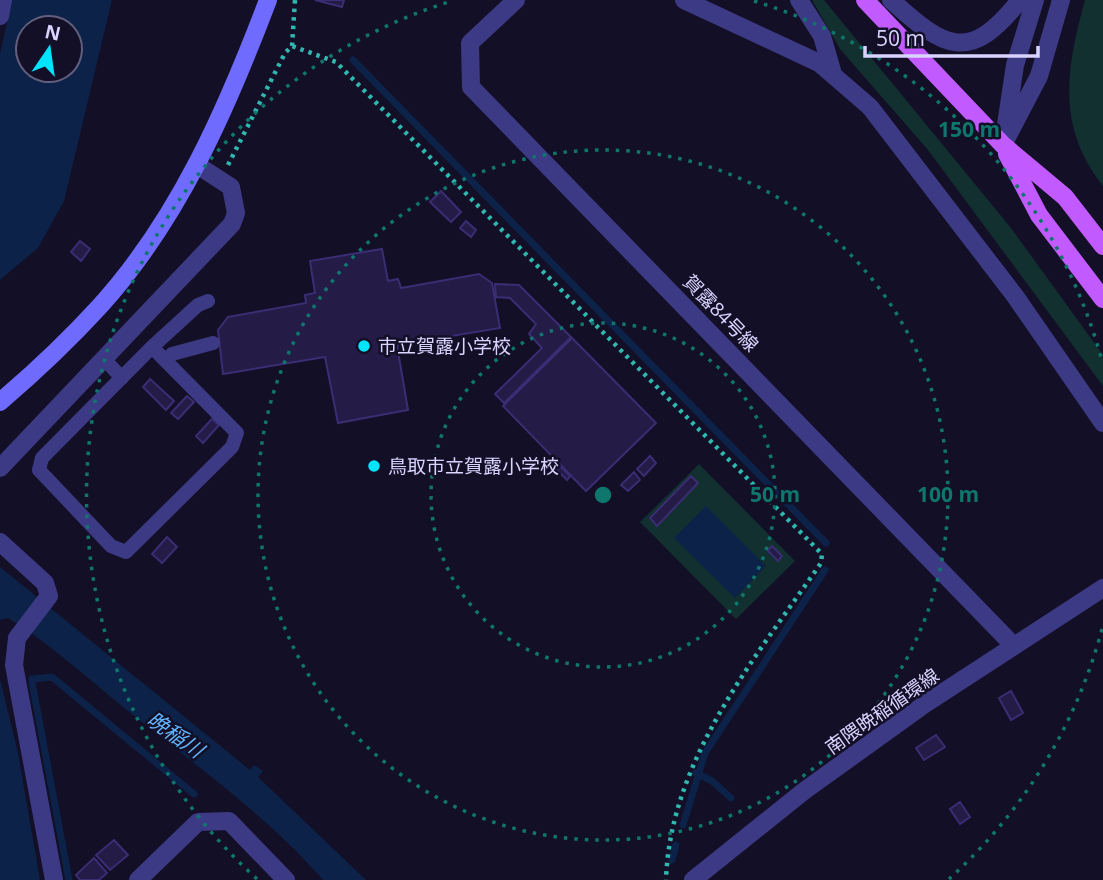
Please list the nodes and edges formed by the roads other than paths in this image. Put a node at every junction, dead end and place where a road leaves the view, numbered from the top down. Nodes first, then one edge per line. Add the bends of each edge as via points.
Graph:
1 (3, 0) edge
2 (268, 0) edge
3 (516, 0) edge
4 (684, 0) edge
5 (799, 0) edge
6 (865, 0) edge
7 (891, 0) edge
8 (1020, 0) edge
9 (1035, 0) edge
10 (1061, 0) edge
11 (0, 16) edge
12 (833, 74) junction
13 (1003, 145) junction
14 (197, 165) junction
15 (1103, 246) edge
16 (1103, 299) edge
17 (208, 301) dead end
18 (213, 343) dead end
19 (152, 347) junction
20 (105, 360) junction
21 (166, 361) junction
22 (122, 378) junction
23 (0, 402) edge
24 (1103, 423) edge
25 (0, 468) edge
26 (0, 542) edge
27 (1103, 588) edge
28 (1014, 646) junction
29 (54, 880) edge
30 (138, 880) edge
31 (286, 880) edge
32 (693, 880) edge

1 - 11 street
2 - 14 main road via 233,91
3 - 28 street, 賀露84号線 via 470,43 471,87
4 - 12 street via 819,63
5 - 12 street via 822,36
6 - 13 main road
7 - 8 street via 926,32 956,45 981,38
9 - 13 street via 1015,65
10 - 13 street via 1039,76
12 - 24 street via 870,107 1015,296
13 - 15 main road via 1065,197
13 - 16 main road via 1039,215
14 - 20 street via 231,187 236,213 232,224
14 - 23 main road via 155,234 101,305
17 - 19 lane
18 - 21 lane via 172,354
19 - 21 lane
19 - 22 lane
20 - 22 lane
20 - 25 street
21 - 22 lane via 237,433 232,447 126,552 111,546 39,470 42,458
26 - 29 street via 46,583 48,596 17,638 14,665
27 - 28 street, 南隈晩稲循環線
28 - 32 street, 南隈晩稲循環線 via 804,791
30 - 31 street via 198,822 229,821

